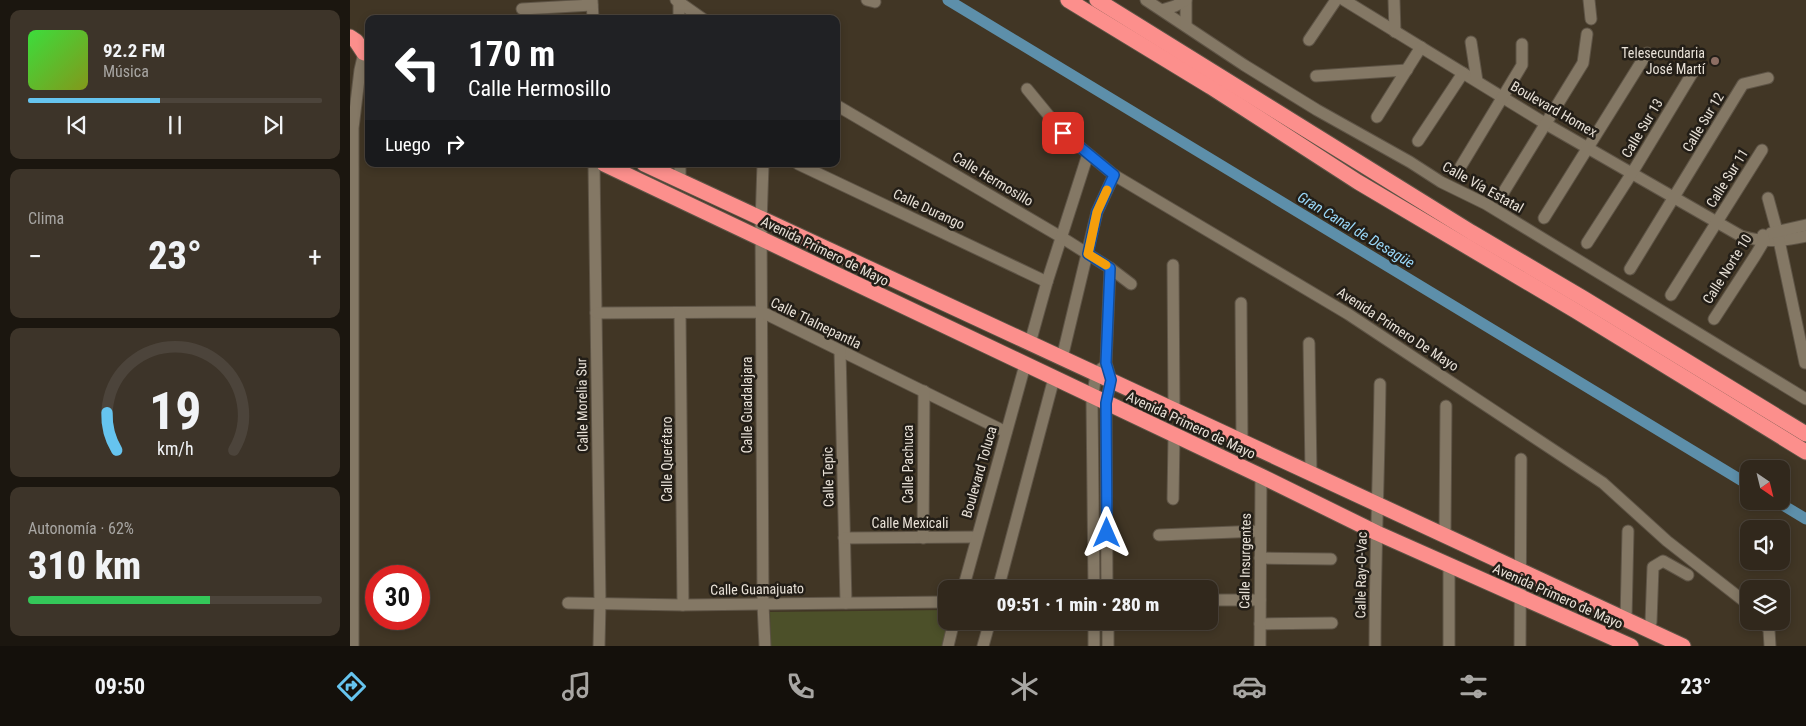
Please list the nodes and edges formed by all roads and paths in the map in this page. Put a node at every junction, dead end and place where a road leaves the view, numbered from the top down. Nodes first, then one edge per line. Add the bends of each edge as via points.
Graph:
1 (1068, 0) edge
2 (1097, 0) edge
3 (1146, 0) edge
4 (1186, 0) edge
5 (1336, 0) edge
6 (1344, 0) edge
7 (1394, 0) edge
8 (1589, 0) edge
9 (677, 1) edge
10 (592, 2) edge
11 (522, 9) edge
12 (1162, 10) junction
13 (593, 15) edge
14 (679, 15) edge
15 (697, 15) edge
16 (1591, 19) dead end
17 (1186, 26) junction
18 (1395, 32) junction
19 (1586, 34) dead end
20 (350, 37) edge
21 (1309, 40) dead end
22 (1471, 42) dead end
23 (1522, 44) dead end
24 (1421, 48) junction
25 (358, 53) edge
26 (1647, 53) dead end
27 (1407, 70) junction
28 (1693, 72) dead end
29 (1462, 73) junction
30 (1316, 76) dead end
31 (1768, 78) dead end
32 (1477, 82) junction
33 (1026, 89) dead end
34 (1503, 97) junction
35 (840, 107) edge
36 (1377, 117) dead end
37 (1546, 124) junction
38 (351, 128) edge
39 (1418, 141) dead end
40 (1588, 147) junction
41 (1762, 150) dead end
42 (1088, 154) junction
43 (1462, 166) dead end
44 (594, 167) edge
45 (610, 167) edge
46 (650, 167) edge
47 (680, 167) edge
48 (763, 167) edge
49 (804, 167) edge
50 (1632, 173) junction
51 (1114, 175) junction
52 (680, 182) junction
53 (1504, 193) dead end
54 (1675, 197) junction
55 (1768, 198) dead end
56 (1544, 218) dead end
57 (761, 219) junction
58 (1717, 223) junction
59 (1806, 225) edge
60 (1778, 236) junction
61 (1806, 236) edge
62 (761, 238) junction
63 (1061, 238) junction
64 (1760, 238) junction
65 (1587, 243) dead end
66 (1088, 254) junction
67 (1173, 265) dead end
68 (1110, 268) junction
69 (1630, 269) dead end
70 (1047, 282) junction
71 (1131, 284) dead end
72 (1671, 295) dead end
73 (1241, 303) dead end
74 (762, 312) junction
75 (596, 313) junction
76 (680, 314) junction
77 (1714, 319) dead end
78 (1030, 343) junction
79 (1309, 344) dead end
80 (840, 351) junction
81 (1062, 358) junction
82 (1805, 363) edge
83 (1025, 364) junction
84 (1101, 369) junction
85 (1054, 378) junction
86 (1111, 380) junction
87 (1380, 384) dead end
88 (924, 391) junction
89 (1806, 399) edge
90 (1099, 400) junction
91 (1446, 406) dead end
92 (1174, 410) junction
93 (1006, 432) junction
94 (1806, 434) edge
95 (1174, 436) junction
96 (1242, 441) junction
97 (1806, 452) edge
98 (1521, 459) dead end
99 (1311, 473) junction
100 (1261, 476) junction
101 (1173, 499) dead end
102 (1378, 504) junction
103 (1260, 531) junction
104 (1628, 531) dead end
105 (1377, 533) junction
106 (1159, 535) dead end
107 (1445, 535) junction
108 (976, 537) junction
109 (844, 538) junction
110 (923, 538) junction
111 (352, 539) edge
112 (1260, 558) junction
113 (1331, 559) dead end
114 (1449, 566) junction
115 (352, 569) edge
116 (1520, 571) junction
117 (1688, 575) dead end
118 (965, 580) edge
119 (1000, 580) edge
120 (1094, 580) edge
121 (1107, 580) edge
122 (1520, 597) junction
123 (1740, 598) edge
124 (1218, 600) edge
125 (1260, 600) junction
126 (938, 602) edge
127 (568, 603) dead end
128 (600, 603) junction
129 (846, 603) junction
130 (763, 604) junction
131 (683, 605) junction
132 (1626, 620) junction
133 (1332, 623) dead end
134 (1260, 624) junction
135 (1647, 629) junction
136 (952, 630) edge
137 (987, 630) edge
138 (1094, 630) edge
139 (1108, 630) edge
140 (1769, 630) edge
141 (353, 646) edge
142 (599, 646) edge
143 (765, 646) edge
144 (948, 646) edge
145 (983, 646) edge
146 (1094, 646) edge
147 (1108, 646) edge
148 (1260, 646) edge
149 (1375, 646) edge
150 (1449, 646) edge
151 (1520, 646) edge
152 (1631, 646) edge
153 (1683, 646) edge
154 (1770, 646) edge

1 - 97 highway via 1358,182
2 - 94 highway via 1471,232
3 - 12 street, Calle Vía Estatal
4 - 12 street
4 - 17 street
5 - 21 street
6 - 18 street, Boulevard Homex
7 - 18 street
8 - 16 street
9 - 14 street
9 - 15 street
10 - 11 street
10 - 13 street
12 - 17 street, Calle Vía Estatal
17 - 89 street, Calle Vía Estatal via 1317,110 1441,182 1486,204
18 - 24 street, Boulevard Homex
19 - 37 street via 1584,64
20 - 25 highway via 356,41
22 - 32 street
23 - 34 street via 1522,65
24 - 27 street
24 - 29 street, Boulevard Homex
25 - 38 street via 360,70
26 - 40 street
27 - 30 street
27 - 36 street
28 - 50 street, Calle Sur 13
29 - 32 street, Boulevard Homex
29 - 39 street
31 - 54 street, Calle Sur 12 via 1743,84
32 - 34 street, Boulevard Homex
33 - 42 street, Avenida Primero De Mayo via 1063,133
34 - 37 street, Boulevard Homex
34 - 43 street
35 - 63 street, Calle Hermosillo
37 - 40 street, Boulevard Homex
37 - 53 street
38 - 111 street
40 - 50 street, Boulevard Homex
40 - 56 street
41 - 58 street, Calle Sur 11
42 - 51 street, Avenida Primero De Mayo
42 - 63 street
44 - 75 street, Calle Morelia Sur
45 - 62 highway, Avenida Primero de Mayo
46 - 52 highway, Avenida Primero de Mayo
47 - 52 street
48 - 57 street, Calle Guadalajara
49 - 70 street, Calle Durango
50 - 54 street, Boulevard Homex
50 - 65 street, Calle Sur 13
51 - 66 street via 1097,212
51 - 123 street, Avenida Primero De Mayo via 1348,314 1603,483 1666,541
52 - 57 highway, Avenida Primero de Mayo
54 - 58 street, Boulevard Homex
54 - 69 street, Calle Sur 12
55 - 60 street
57 - 62 street, Calle Guadalajara
57 - 78 highway, Avenida Primero de Mayo
58 - 64 street, Boulevard Homex via 1741,236
58 - 72 street, Calle Sur 11
59 - 60 street
60 - 61 street
60 - 64 street
60 - 82 street
62 - 74 street, Calle Guadalajara
62 - 83 highway, Avenida Primero de Mayo
63 - 66 street, Calle Hermosillo
63 - 70 street
64 - 77 street, Calle Norte 10
66 - 68 street, Calle Hermosillo
66 - 81 street
67 - 92 street
68 - 71 street, Calle Hermosillo
68 - 84 street
70 - 78 street
73 - 96 street
74 - 76 street, Calle Tlalnepantla
74 - 80 street, Calle Tlalnepantla
74 - 130 street, Calle Guadalajara
75 - 76 street, Calle Tlalnepantla
75 - 128 street, Calle Morelia Sur
76 - 131 street, Calle Querétaro
78 - 81 highway, Avenida Primero de Mayo
79 - 99 street
80 - 88 street, Calle Tlalnepantla
80 - 109 street, Calle Tepic
81 - 84 highway, Avenida Primero de Mayo
83 - 85 highway, Avenida Primero de Mayo
83 - 93 street, Boulevard Toluca
84 - 86 highway, Avenida Primero de Mayo
84 - 90 street
85 - 90 highway, Avenida Primero de Mayo
85 - 119 street
86 - 90 street
86 - 92 highway, Avenida Primero De Mayo
87 - 102 street, Calle Ray-O-Vac
88 - 93 street, Calle Tlalnepantla
88 - 110 street, Calle Pachuca
90 - 95 highway, Avenida Primero de Mayo
90 - 120 street
90 - 121 street
91 - 107 street
92 - 96 highway, Avenida Primero De Mayo
93 - 108 street, Boulevard Toluca
95 - 100 highway, Avenida Primero de Mayo
95 - 101 street
96 - 99 highway, Avenida Primero De Mayo
98 - 116 street
99 - 102 highway, Avenida Primero De Mayo
100 - 103 street, Calle Insurgentes
100 - 105 highway, Avenida Primero de Mayo
102 - 105 street, Calle Ray-O-Vac
102 - 107 highway, Avenida Primero De Mayo
103 - 106 street
103 - 112 street, Calle Insurgentes
104 - 132 street
105 - 114 highway, Avenida Primero de Mayo
105 - 149 street, Calle Ray-O-Vac
107 - 116 highway, Avenida Primero De Mayo
108 - 110 street, Calle Mexicali
108 - 118 street, Boulevard Toluca
109 - 110 street, Calle Mexicali
109 - 129 street, Calle Tepic
111 - 115 street
112 - 113 street
112 - 125 street, Calle Insurgentes
114 - 122 highway, Avenida Primero de Mayo
114 - 150 street
115 - 141 street
116 - 122 street
116 - 132 highway, Avenida Primero De Mayo
117 - 135 street via 1663,561 1653,567
122 - 151 street
122 - 152 highway, Avenida Primero de Mayo
124 - 125 street
125 - 134 street, Calle Insurgentes
126 - 129 street, Calle Guanajuato
127 - 128 street, Calle Guanajuato
128 - 131 street, Calle Guanajuato
128 - 142 street, Calle Morelia Sur
129 - 130 street, Calle Guanajuato
130 - 131 street, Calle Guanajuato
130 - 143 street, Calle Guadalajara
132 - 135 highway, Avenida Primero De Mayo
133 - 134 street
134 - 148 street, Calle Insurgentes
135 - 153 highway, Avenida Primero De Mayo
136 - 144 street
137 - 145 street
138 - 146 street
139 - 147 street
140 - 154 street

